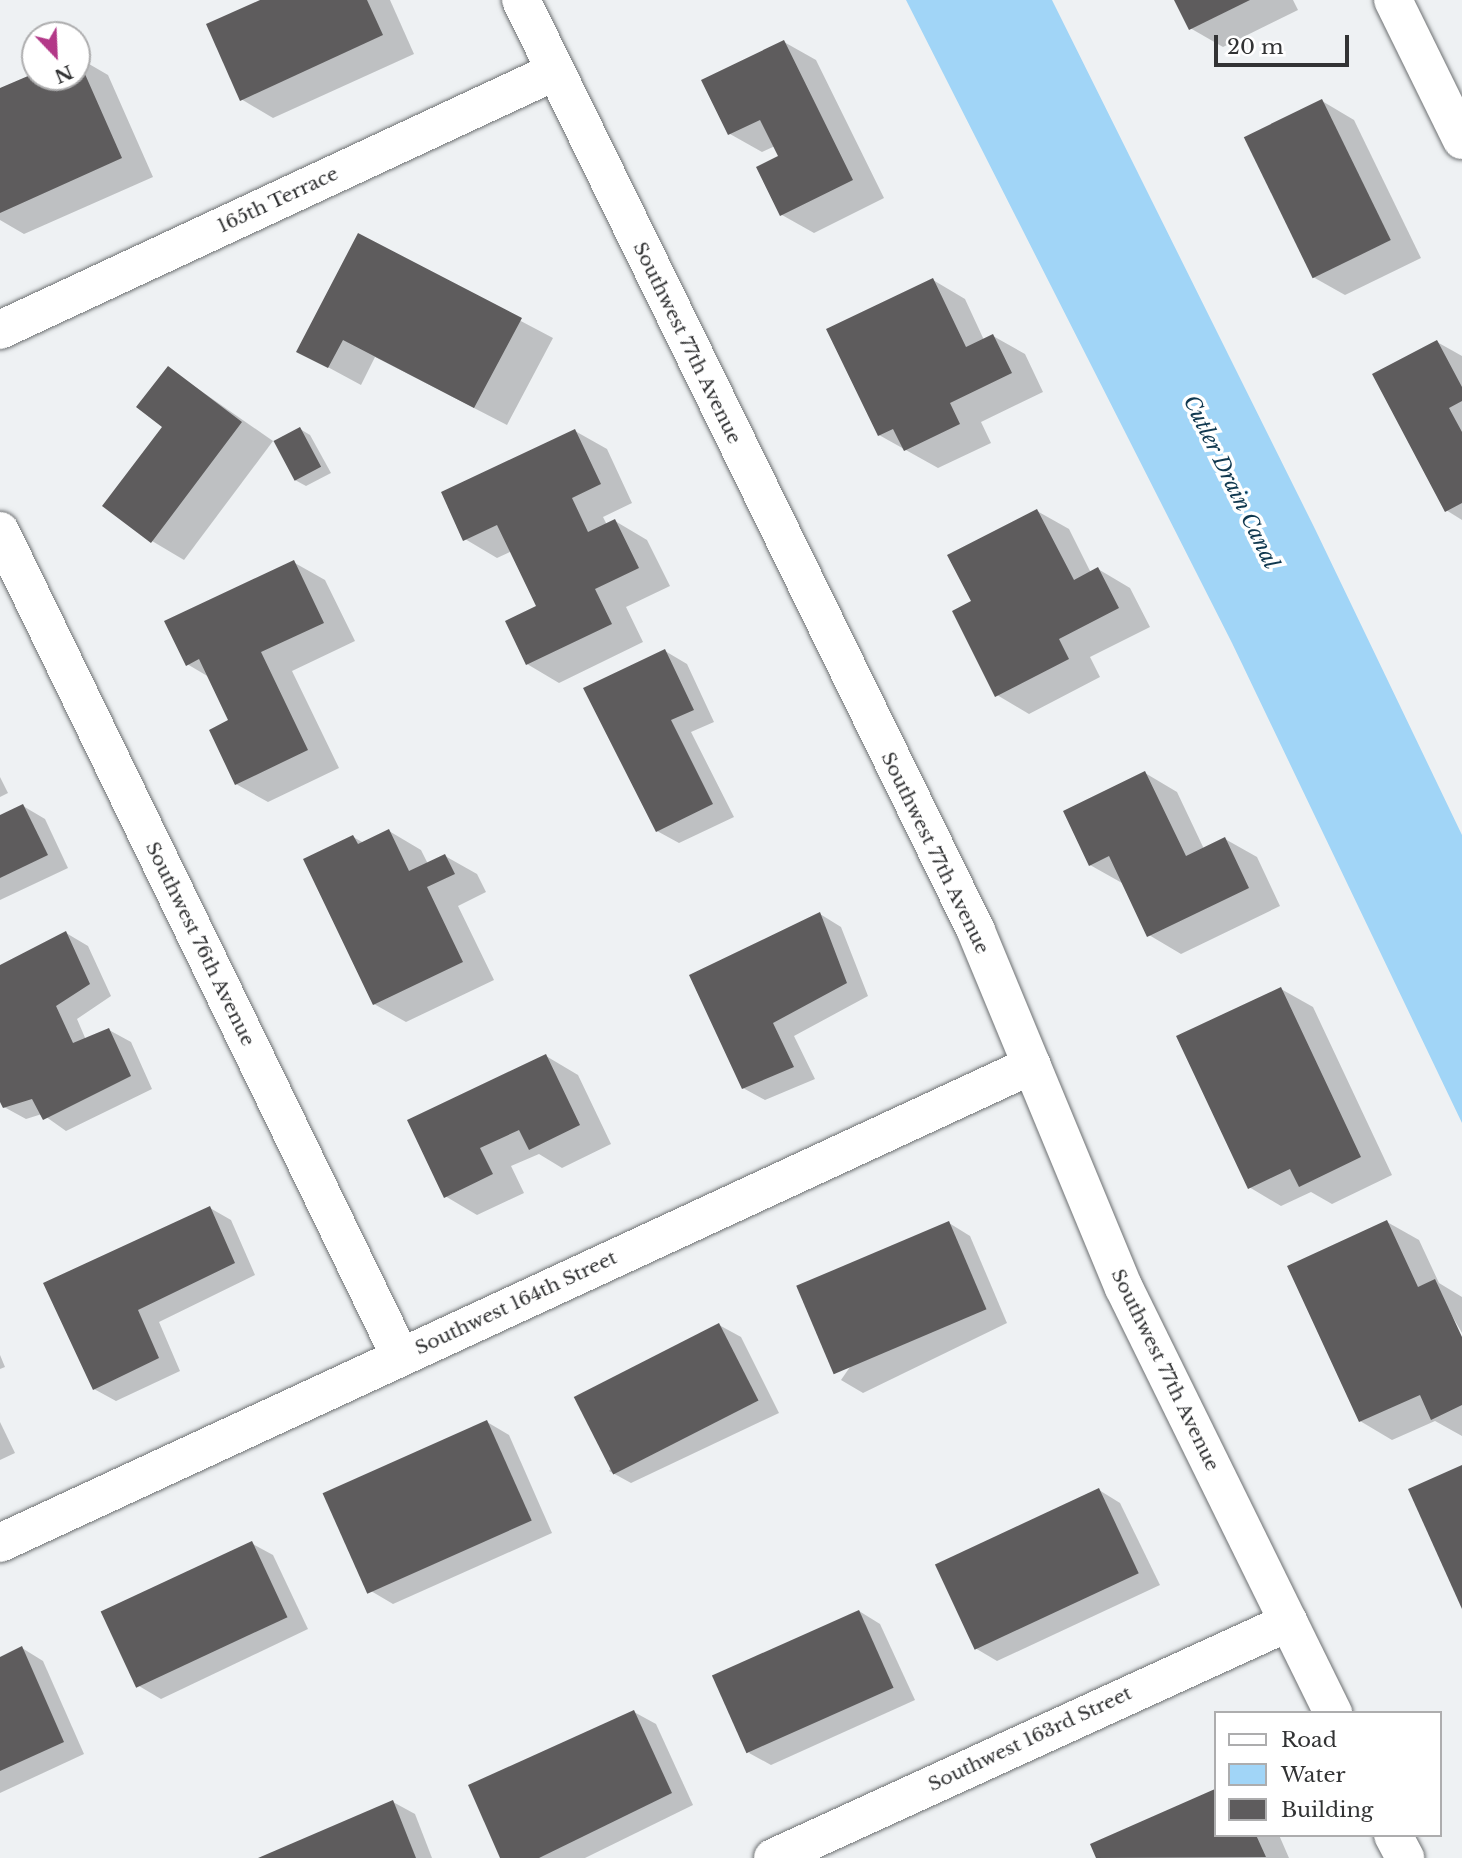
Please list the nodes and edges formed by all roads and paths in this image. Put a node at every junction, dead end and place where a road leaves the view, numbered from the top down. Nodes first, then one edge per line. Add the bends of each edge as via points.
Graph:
1 (521, 0) edge
2 (1393, 0) edge
3 (556, 71) junction
4 (1462, 141) edge
5 (0, 330) edge
6 (0, 531) edge
7 (1032, 1065) junction
8 (400, 1356) junction
9 (0, 1543) edge
10 (1289, 1622) junction
11 (1332, 1711) edge
12 (1394, 1837) edge
13 (773, 1858) edge
14 (1405, 1858) edge

1 - 3 street, Southwest 77th Avenue
2 - 4 street
3 - 5 street, 165th Terrace
3 - 7 street, Southwest 77th Avenue via 976,931
6 - 8 street, Southwest 76th Avenue
7 - 8 street, Southwest 164th Street
7 - 10 street, Southwest 77th Avenue via 1124,1289
8 - 9 street, Southwest 164th Street
10 - 11 street, Southwest 77th Avenue
10 - 13 street, Southwest 163rd Street
12 - 14 street

